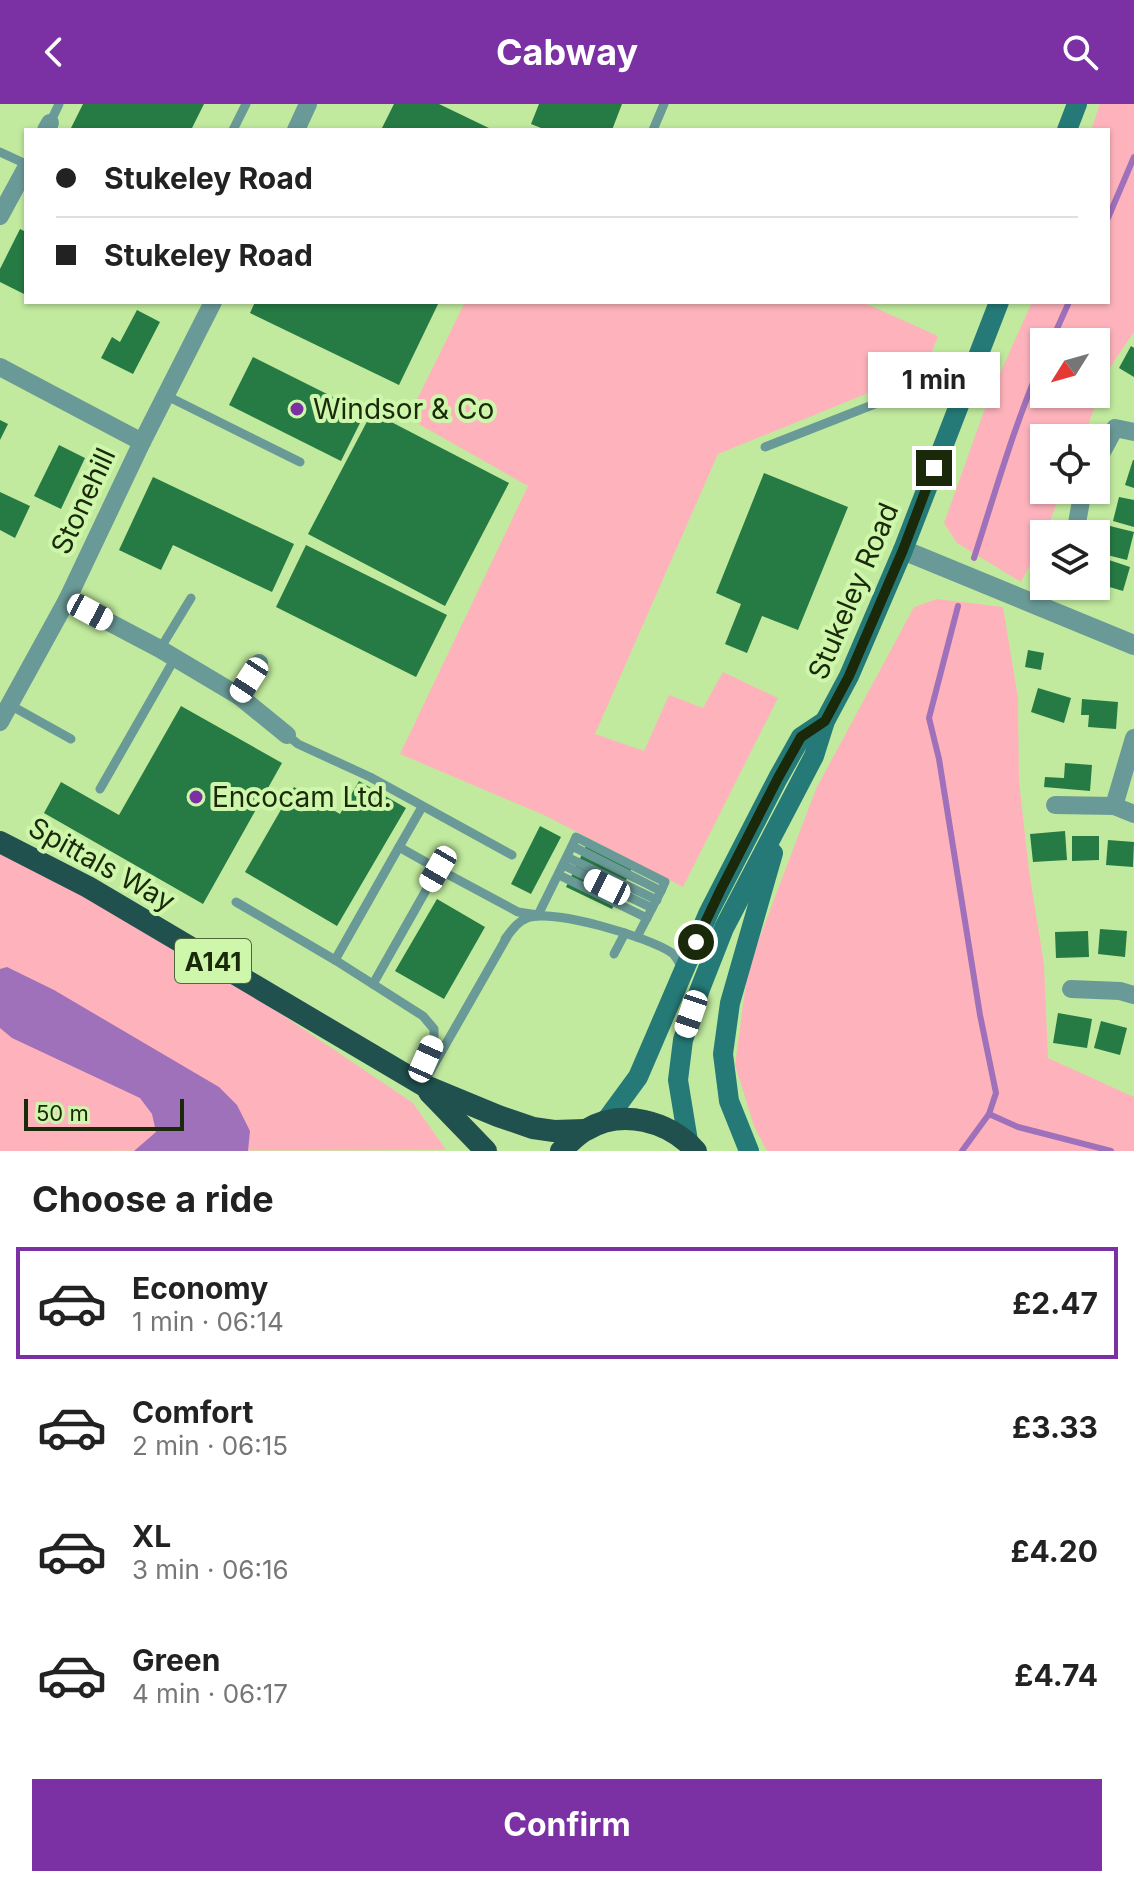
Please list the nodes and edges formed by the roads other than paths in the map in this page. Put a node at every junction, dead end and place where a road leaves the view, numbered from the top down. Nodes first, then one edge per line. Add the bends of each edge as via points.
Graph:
1 (59, 104) edge
2 (246, 104) edge
3 (308, 104) edge
4 (664, 104) edge
5 (1077, 104) edge
6 (48, 127) edge
7 (234, 128) edge
8 (297, 128) edge
9 (654, 128) edge
10 (1068, 128) edge
11 (0, 152) edge
12 (24, 165) edge
13 (24, 170) edge
14 (0, 216) edge
15 (212, 304) edge
16 (998, 304) edge
17 (0, 367) edge
18 (966, 386) junction
19 (167, 396) junction
20 (1134, 432) edge
21 (1110, 437) edge
22 (142, 442) junction
23 (765, 447) dead end
24 (300, 462) dead end
25 (903, 550) junction
26 (191, 598) dead end
27 (67, 600) junction
28 (1134, 645) edge
29 (168, 654) junction
30 (259, 663) dead end
31 (239, 696) junction
32 (10, 705) junction
33 (825, 721) junction
34 (0, 722) edge
35 (287, 735) joint
36 (1134, 738) edge
37 (71, 739) dead end
38 (100, 789) dead end
39 (1055, 805) dead end
40 (1114, 806) junction
41 (422, 807) junction
42 (785, 810) junction
43 (1134, 814) edge
44 (0, 842) edge
45 (399, 847) junction
46 (512, 855) dead end
47 (563, 866) junction
48 (438, 869) junction
49 (236, 902) dead end
50 (654, 904) junction
51 (518, 912) junction
52 (538, 915) junction
53 (625, 933) junction
54 (637, 937) junction
55 (505, 939) junction
56 (614, 954) dead end
57 (335, 960) junction
58 (684, 971) junction
59 (373, 984) junction
60 (1071, 989) dead end
61 (1134, 995) edge
62 (419, 1083) junction
63 (595, 1126) junction
64 (692, 1146) edge
65 (486, 1151) edge
66 (561, 1151) edge
67 (749, 1151) edge

1 - 6 lane
2 - 7 lane
3 - 8 street
4 - 9 lane
5 - 10 main road
11 - 12 lane
13 - 14 street
15 - 19 street, Stonehill
16 - 18 main road, Stukeley Road
17 - 22 street
18 - 23 lane via 948,381
18 - 25 main road, Stukeley Road
19 - 22 street, Stonehill
19 - 24 lane
20 - 21 street via 1115,428
22 - 27 street, Stonehill
25 - 28 street
25 - 33 main road, Stukeley Road
26 - 29 lane
27 - 29 street
27 - 32 street, Stonehill
29 - 31 street
29 - 38 lane
30 - 31 street
31 - 35 street
32 - 34 street, Stonehill
32 - 37 lane
33 - 42 main road, Stukeley Road via 814,756
33 - 58 main road, Stukeley Road via 801,737 709,912
35 - 41 lane
36 - 40 street
39 - 40 street
40 - 43 street
41 - 45 lane
41 - 46 lane
42 - 64 main road, Stukeley Road via 724,928 683,1040 678,1080
42 - 67 main road via 730,1003 723,1054 729,1101
44 - 62 highway, Spittals Way / A141 via 88,887
45 - 48 lane
45 - 57 lane
47 - 50 lane
47 - 50 lane
47 - 50 lane via 572,846
47 - 52 lane
48 - 51 lane
48 - 59 lane
49 - 57 lane
50 - 54 lane
51 - 52 lane
51 - 55 lane
52 - 53 lane
52 - 55 lane via 525,918
53 - 54 lane
53 - 56 lane
54 - 58 lane via 674,954
55 - 62 lane
57 - 59 lane
58 - 63 main road, Stukeley Road via 638,1077
59 - 62 lane via 434,1029
60 - 61 street
62 - 63 highway, Spittals Way / A141 via 533,1128
62 - 65 highway, Spittals Way / A141
63 - 64 highway, Spittals Way via 634,1119 663,1125
63 - 66 highway

